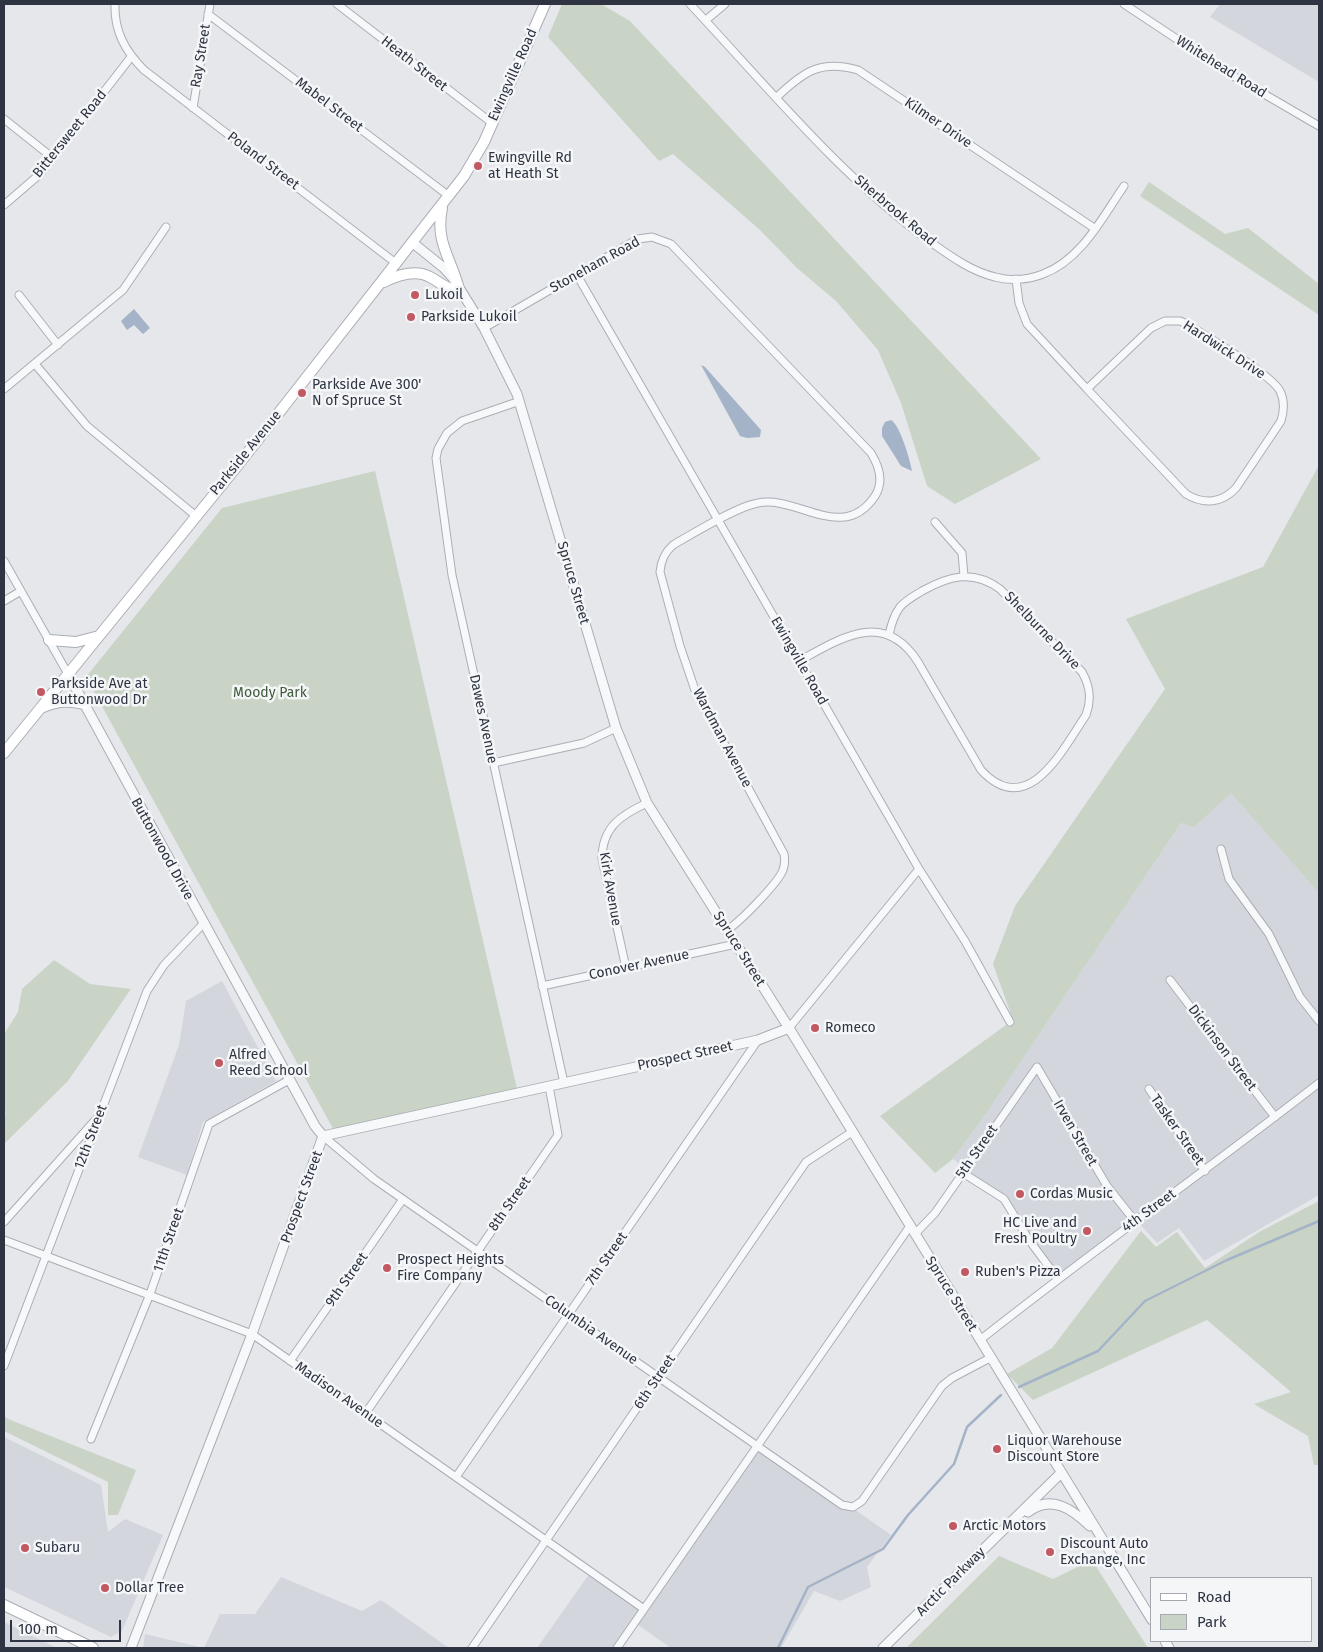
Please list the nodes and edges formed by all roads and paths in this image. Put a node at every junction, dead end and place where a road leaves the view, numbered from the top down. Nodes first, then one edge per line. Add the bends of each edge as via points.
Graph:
1 (115, 4) edge
2 (210, 4) edge
3 (546, 4) edge
4 (690, 4) edge
5 (725, 4) edge
6 (1124, 4) edge
7 (341, 5) edge
8 (208, 14) junction
9 (706, 20) junction
10 (131, 57) junction
11 (777, 97) junction
12 (193, 108) junction
13 (4, 119) edge
14 (492, 123) junction
15 (1319, 126) edge
16 (481, 147) joint
17 (53, 158) junction
18 (1124, 186) dead end
19 (449, 196) junction
20 (4, 204) edge
21 (443, 206) junction
22 (166, 227) dead end
23 (1094, 228) junction
24 (413, 243) junction
25 (397, 264) junction
26 (577, 275) junction
27 (1016, 279) junction
28 (381, 284) junction
29 (459, 288) junction
30 (19, 295) dead end
31 (484, 328) junction
32 (58, 345) junction
33 (35, 364) junction
34 (4, 389) edge
35 (1087, 389) junction
36 (520, 401) junction
37 (196, 516) junction
38 (718, 521) junction
39 (935, 522) dead end
40 (4, 561) edge
41 (964, 576) junction
42 (21, 591) junction
43 (4, 601) edge
44 (889, 635) junction
45 (99, 636) junction
46 (49, 640) junction
47 (799, 661) junction
48 (68, 674) junction
49 (84, 704) junction
50 (40, 709) junction
51 (616, 728) junction
52 (4, 753) edge
53 (493, 763) junction
54 (647, 802) junction
55 (1221, 849) dead end
56 (919, 870) junction
57 (203, 924) junction
58 (727, 930) junction
59 (736, 944) junction
60 (626, 968) junction
61 (1170, 980) dead end
62 (542, 986) junction
63 (1319, 1021) edge
64 (1010, 1022) dead end
65 (789, 1028) junction
66 (758, 1040) junction
67 (1037, 1067) joint
68 (289, 1080) junction
69 (564, 1083) junction
70 (1319, 1083) edge
71 (549, 1086) junction
72 (1149, 1089) dead end
73 (100, 1115) junction
74 (1275, 1117) junction
75 (852, 1132) junction
76 (323, 1136) junction
77 (1205, 1171) junction
78 (963, 1173) junction
79 (403, 1199) junction
80 (1134, 1220) junction
81 (4, 1222) edge
82 (912, 1230) junction
83 (4, 1240) edge
84 (478, 1251) junction
85 (46, 1255) junction
86 (1058, 1279) junction
87 (150, 1294) junction
88 (568, 1314) junction
89 (252, 1334) junction
90 (980, 1340) junction
91 (990, 1358) junction
92 (290, 1361) junction
93 (4, 1366) edge
94 (659, 1377) junction
95 (366, 1414) junction
96 (91, 1439) dead end
97 (757, 1446) junction
98 (1061, 1473) junction
99 (456, 1477) junction
100 (1098, 1533) junction
101 (546, 1540) junction
102 (992, 1541) junction
103 (4, 1605) edge
104 (644, 1609) junction
105 (1150, 1617) edge
106 (93, 1648) edge
107 (131, 1648) edge
108 (472, 1648) edge
109 (617, 1648) edge
110 (883, 1648) edge

1 - 10 street via 118,29
2 - 8 street, Ray Street
3 - 14 main road, Ewingville Road
4 - 9 street, Sherbrook Road
5 - 9 street
6 - 15 street, Whitehead Road via 1230,74
7 - 14 street, Heath Street
8 - 12 street, Ray Street
8 - 19 street, Mabel Street
9 - 11 street, Sherbrook Road
10 - 12 street, Poland Street
10 - 17 street, Bittersweet Road
11 - 23 street, Kilmer Drive via 796,78 816,68 836,65 858,70
11 - 27 street, Sherbrook Road via 854,177 917,232 978,271 994,277
12 - 25 street, Poland Street
13 - 17 street
14 - 16 main road, Ewingville Road
16 - 19 main road, Parkside Avenue
17 - 20 street, Bittersweet Road via 27,186
18 - 23 street, Sherbrook Road
19 - 21 main road, Parkside Avenue
21 - 24 main road, Parkside Avenue
21 - 29 main road via 439,230 441,242
22 - 32 street via 123,290
23 - 27 street, Sherbrook Road via 1075,253 1054,269
24 - 25 main road, Parkside Avenue
24 - 29 street, Spruce Street via 444,268
25 - 28 main road, Parkside Avenue
26 - 31 street, Stoneham Road
26 - 38 street, Ewingville Road
26 - 38 street, Stoneham Road via 638,240 652,237 672,244 871,453 880,473 874,498 849,516 816,516 774,501 748,505
27 - 35 street, Hardwick Drive via 1019,303 1027,324
28 - 29 main road via 405,274 417,274 429,276 453,290
28 - 37 main road, Parkside Avenue
29 - 31 street, Spruce Street
30 - 32 street
31 - 36 street, Spruce Street
32 - 33 street
33 - 34 street
33 - 37 street via 87,426
35 - 35 street, Hardwick Drive via 1186,494 1207,502 1223,498 1236,488 1281,421 1283,413 1283,397 1270,380 1187,324 1173,320 1151,328
36 - 51 street, Spruce Street
36 - 53 street, Dawes Avenue via 454,426 442,440 436,458 452,575
37 - 45 main road, Parkside Avenue
38 - 47 street, Ewingville Road
38 - 58 street, Wardman Avenue via 673,545 663,557 660,572 695,690 784,854 780,876 738,924
39 - 41 street via 959,547 964,559
40 - 42 street, Buttonwood Drive
41 - 44 street, Shelburne Drive via 939,581 907,600 896,612
41 - 44 street, Shelburne Drive via 984,579 1000,589 1087,680 1090,697 1086,715 1044,776 1019,786 1002,785 987,776 912,653
42 - 43 street
42 - 46 street, Buttonwood Drive
44 - 47 street via 853,633
45 - 46 main road via 76,642
45 - 48 main road, Parkside Avenue
46 - 48 street, Buttonwood Drive
47 - 56 street, Ewingville Road
48 - 49 street, Buttonwood Drive
48 - 50 main road, Parkside Avenue
49 - 50 main road via 66,700
49 - 57 street, Buttonwood Drive
50 - 52 main road, Parkside Avenue
51 - 53 street via 584,743
51 - 54 street, Spruce Street
53 - 62 street, Dawes Avenue
54 - 58 street, Spruce Street
54 - 60 street, Kirk Avenue via 613,823 602,849
55 - 63 street via 1229,879 1269,934 1300,997
56 - 64 street via 965,941
56 - 65 street
57 - 68 street, Buttonwood Drive
57 - 73 street, 12th Street via 164,965 147,991
58 - 59 street, Spruce Street
59 - 60 street, Conover Avenue
59 - 65 street, Spruce Street
60 - 62 street, Conover Avenue
61 - 74 street, Dickinson Street
62 - 69 street, Dawes Avenue
65 - 66 street, Prospect Street
65 - 75 street, Spruce Street
66 - 69 street, Prospect Street
66 - 88 street, 7th Street
67 - 78 street, 5th Street
67 - 80 street, Irven Street via 1107,1186
68 - 76 street, Buttonwood Drive
68 - 87 street, 11th Street via 209,1124
69 - 71 street, Prospect Street
70 - 74 street, 4th Street
71 - 76 street, Prospect Street
71 - 84 street, 8th Street via 558,1135
72 - 77 street, Tasker Street
73 - 81 street
73 - 85 street, 12th Street
74 - 77 street, 4th Street
75 - 82 street, Spruce Street
75 - 94 street, 6th Street via 806,1162
76 - 79 street, Columbia Avenue
76 - 89 street, Prospect Street
77 - 80 street, 4th Street
78 - 82 street, 5th Street via 936,1212
78 - 86 street via 1004,1199
79 - 84 street, Columbia Avenue
79 - 92 street, 9th Street
80 - 86 street, 4th Street
82 - 90 street, Spruce Street
82 - 97 street, 5th Street
83 - 85 street, Madison Avenue
84 - 88 street, Columbia Avenue
84 - 95 street, 8th Street
85 - 87 street, Madison Avenue
85 - 93 street, 12th Street
86 - 90 street, 4th Street
87 - 89 street, Madison Avenue
87 - 96 street, 11th Street
88 - 94 street, Columbia Avenue
88 - 99 street, 7th Street
89 - 92 street, Madison Avenue
89 - 107 street, Prospect Street
90 - 91 street, Spruce Street
91 - 97 street, Columbia Avenue via 942,1386 863,1500 853,1507 842,1505
91 - 98 street, Spruce Street
92 - 95 street, Madison Avenue
94 - 97 street, Columbia Avenue
94 - 101 street, 6th Street
95 - 99 street, Madison Avenue
97 - 104 street, 5th Street
98 - 100 street, Spruce Street
98 - 102 street, Arctic Parkway
99 - 101 street, Madison Avenue
100 - 102 street via 1068,1508 1043,1503
100 - 105 street, Spruce Street
101 - 104 street, Madison Avenue
101 - 108 street, 6th Street
102 - 110 street, Arctic Parkway
103 - 106 main road
104 - 109 street, 5th Street

